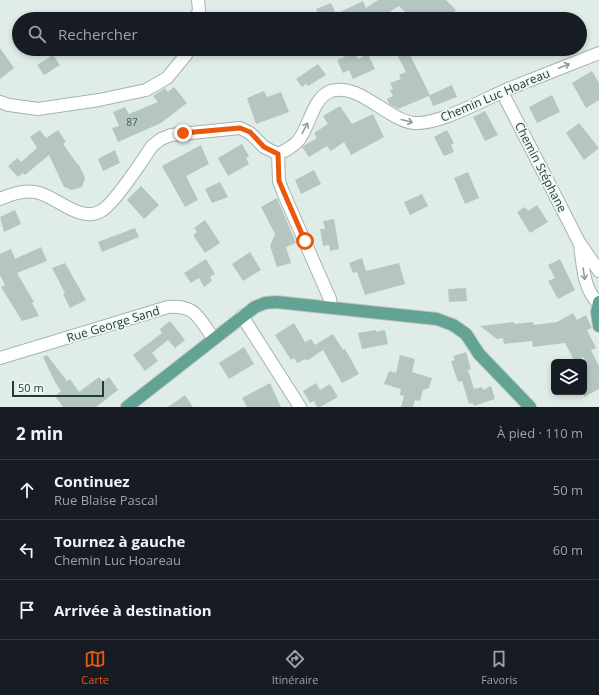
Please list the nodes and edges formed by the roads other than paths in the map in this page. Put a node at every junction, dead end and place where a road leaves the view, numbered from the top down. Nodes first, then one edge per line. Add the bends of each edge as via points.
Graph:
1 (198, 0) edge
2 (198, 12) edge
3 (599, 53) edge
4 (185, 56) edge
5 (502, 92) junction
6 (0, 102) edge
7 (278, 154) junction
8 (0, 199) edge
9 (579, 242) junction
10 (599, 271) edge
11 (599, 302) edge
12 (331, 307) junction
13 (242, 316) junction
14 (599, 326) edge
15 (213, 338) junction
16 (0, 358) edge
17 (127, 407) edge
18 (300, 407) edge
19 (530, 407) edge

1 - 2 street
5 -> 3 street, Chemin Luc Hoareau
4 - 6 street via 167,78 146,90 38,109
7 -> 5 street, Chemin Luc Hoareau via 288,150 298,140 323,96 332,91 347,90 366,98 402,120 415,123 452,114
5 - 9 street, Chemin Stéphane
7 - 8 street via 264,147 250,132 240,128 183,133 166,137 152,146 108,206 94,214 81,213 38,192
7 - 12 street via 279,181 330,299
9 - 10 street, Chemin Stéphane
9 -> 11 street, Chemin Stéphane via 586,282 592,296
11 - 14 main road
12 - 13 main road via 265,303
12 - 19 main road via 437,320 453,325 466,334 480,354
13 - 15 main road
13 - 18 street
15 - 16 street, Rue George Sand via 195,312 182,306 168,307
15 - 17 main road

